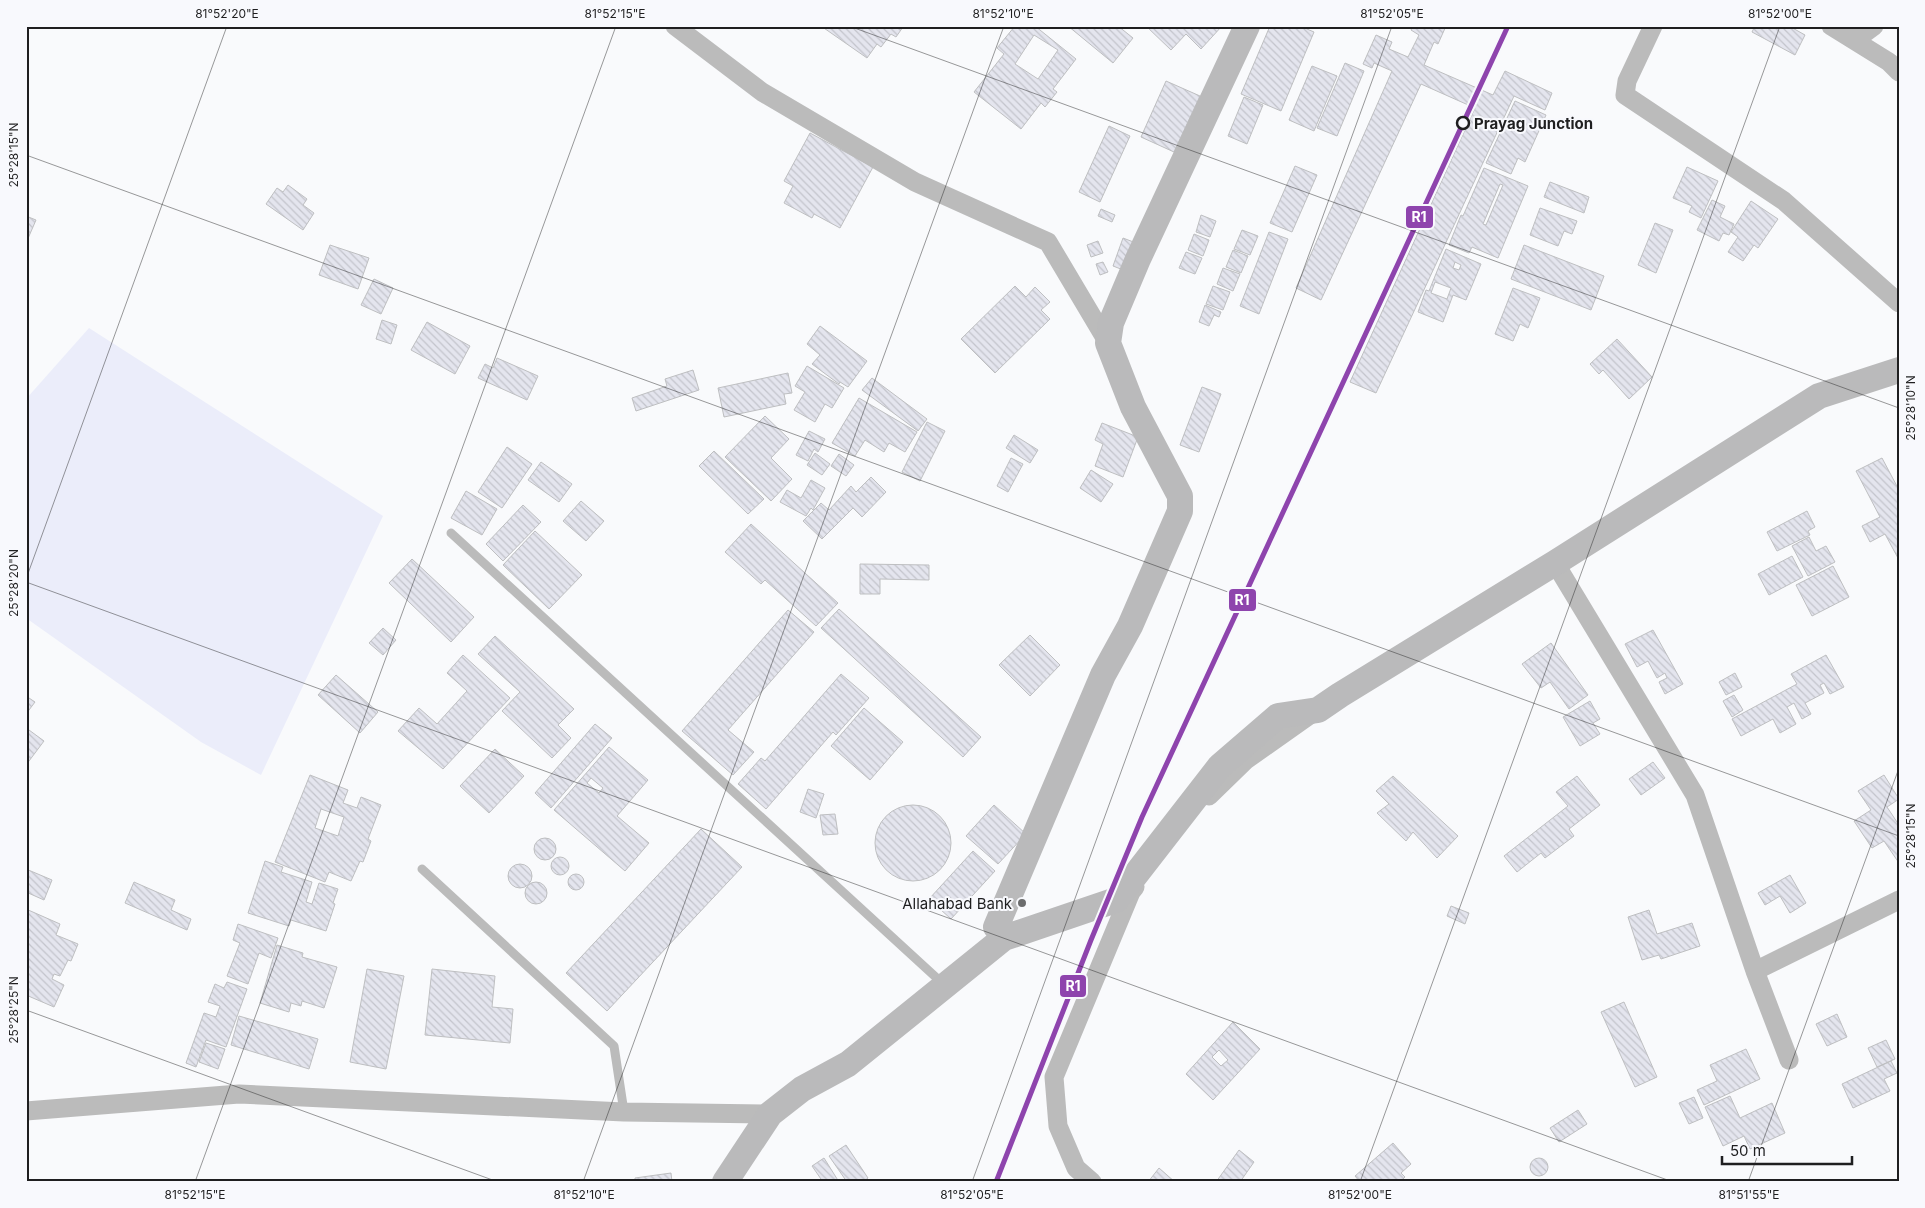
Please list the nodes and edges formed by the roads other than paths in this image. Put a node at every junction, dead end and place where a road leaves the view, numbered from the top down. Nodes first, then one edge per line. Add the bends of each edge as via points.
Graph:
1 (674, 26) edge
2 (1247, 26) edge
3 (1653, 26) edge
4 (1831, 26) edge
5 (1874, 26) edge
6 (1855, 40) junction
7 (1899, 72) edge
8 (1899, 303) edge
9 (1108, 343) junction
10 (1899, 370) edge
11 (450, 533) dead end
12 (1555, 563) junction
13 (1318, 710) junction
14 (422, 869) dead end
15 (1899, 900) edge
16 (996, 927) joint
17 (1755, 971) junction
18 (940, 981) junction
19 (1789, 1060) dead end
20 (802, 1089) junction
21 (26, 1111) edge
22 (624, 1112) junction
23 (770, 1114) junction
24 (726, 1182) edge
25 (1092, 1182) edge

1 - 9 street via 762,92 915,182 1048,242
2 - 9 street via 1138,259 1111,323
3 - 8 street via 1627,81 1625,95 1784,201
4 - 6 street
5 - 6 street
6 - 7 street
9 - 16 street via 1133,407 1180,496 1180,511 1130,626 1103,675
10 - 12 street via 1819,396
11 - 18 lane
12 - 13 street
12 - 17 street via 1695,795
13 - 20 street via 1278,716 1220,766 1116,900 1004,938 848,1064
13 - 25 street via 1238,767 1182,822 1131,892 1054,1077 1058,1126 1076,1168
14 - 22 lane via 614,1046
15 - 17 street
16 - 18 street
17 - 19 street
18 - 20 street
20 - 23 street
21 - 22 street via 239,1094
22 - 23 street
23 - 24 street

